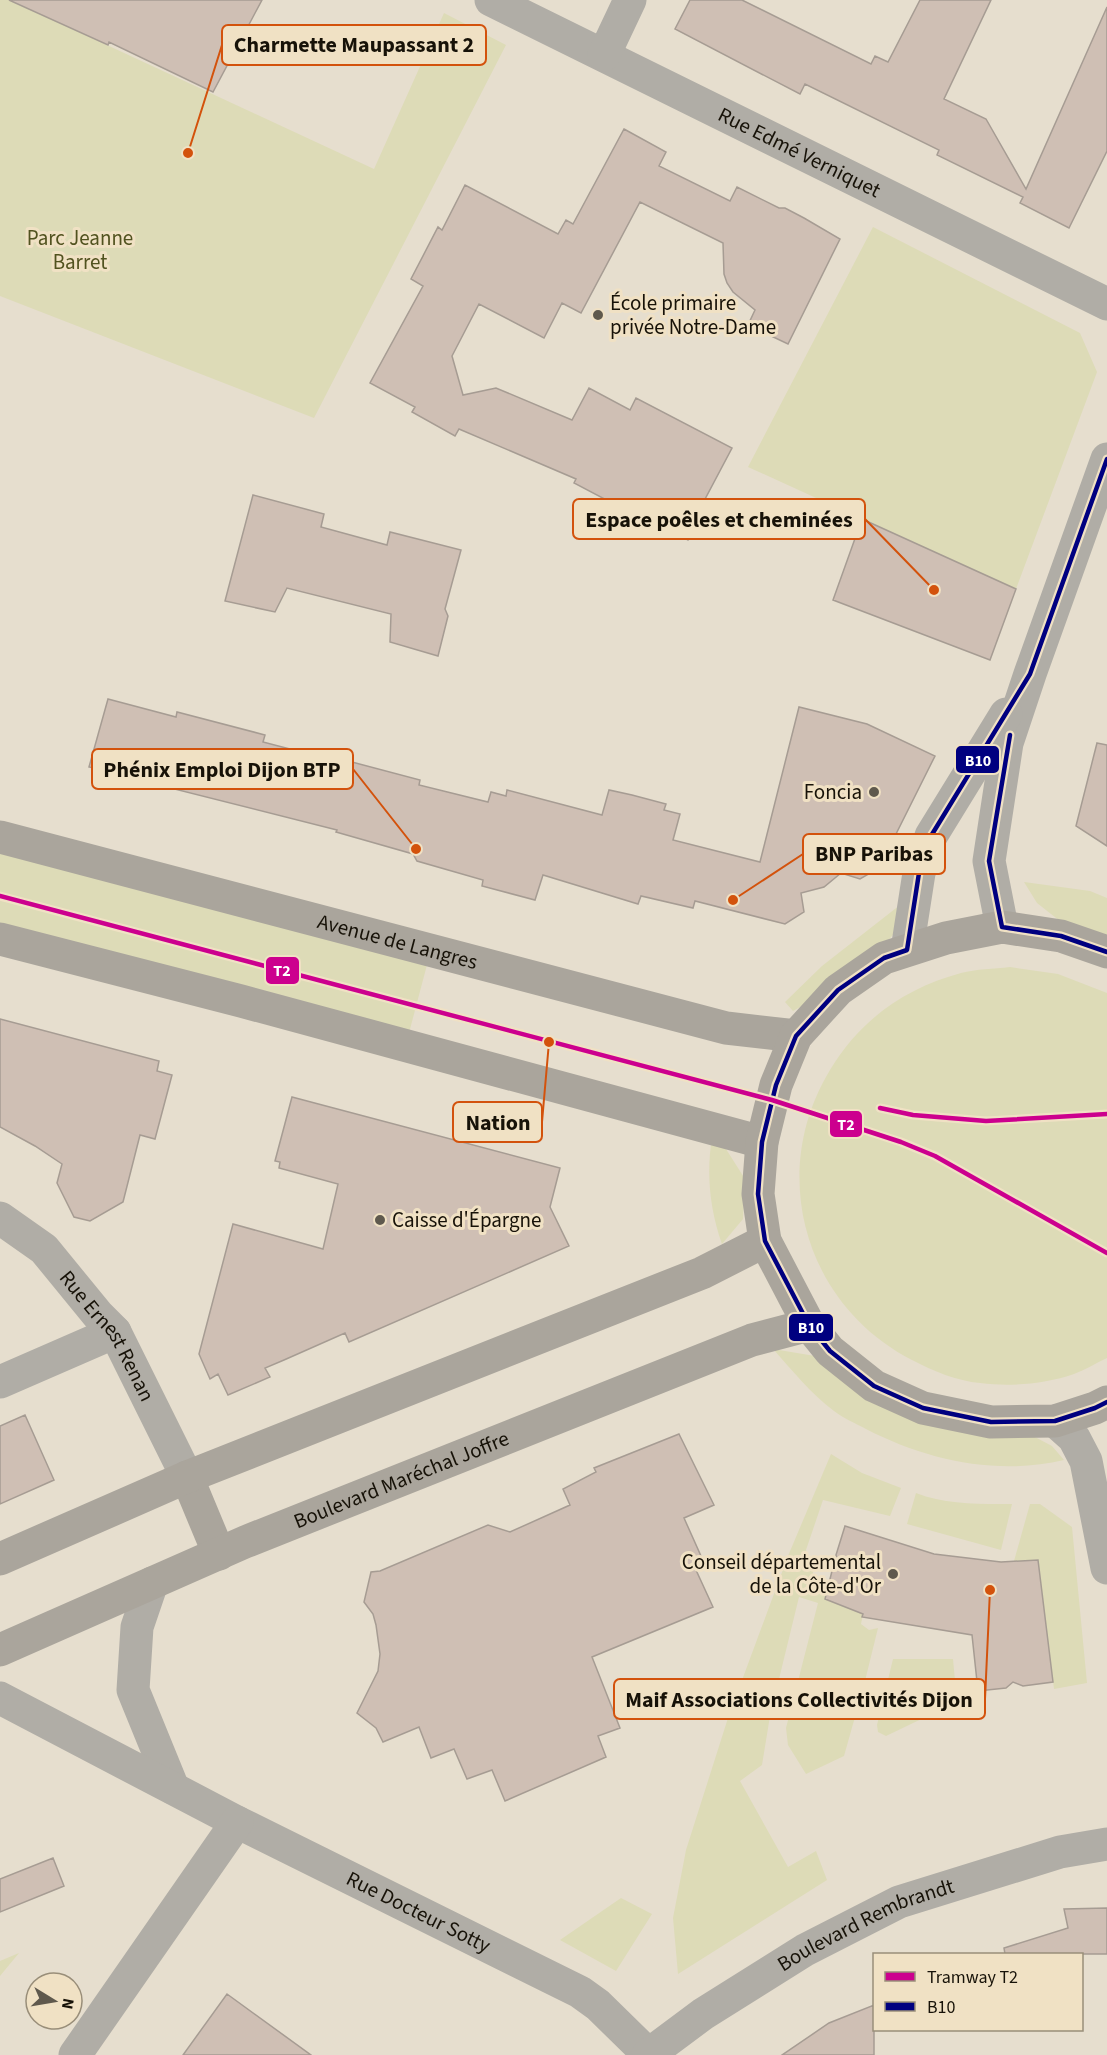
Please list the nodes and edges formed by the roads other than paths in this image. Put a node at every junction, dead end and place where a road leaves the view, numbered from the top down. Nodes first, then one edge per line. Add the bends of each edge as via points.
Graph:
1 (491, 0) edge
2 (630, 0) edge
3 (604, 55) junction
4 (1107, 304) edge
5 (1107, 459) edge
6 (1030, 674) junction
7 (0, 837) edge
8 (1002, 927) junction
9 (0, 939) edge
10 (907, 950) junction
11 (1107, 952) edge
12 (796, 1036) junction
13 (762, 1142) junction
14 (0, 1218) edge
15 (765, 1241) junction
16 (808, 1325) junction
17 (115, 1332) junction
18 (0, 1382) edge
19 (1107, 1402) edge
20 (1054, 1421) junction
21 (187, 1477) junction
22 (219, 1554) junction
23 (0, 1559) edge
24 (1107, 1568) edge
25 (152, 1583) junction
26 (0, 1650) edge
27 (0, 1698) edge
28 (173, 1788) junction
29 (237, 1822) junction
30 (1107, 1844) edge
31 (75, 2055) edge
32 (648, 2055) edge

1 - 3 street, Rue Edmé Verniquet
2 - 3 street
3 - 4 street, Rue Edmé Verniquet
5 - 6 street
6 - 8 street via 1007,743 989,861
6 - 10 street via 931,836 919,873
7 - 12 main road, Avenue de Langres via 726,1028
8 - 10 main road
8 - 11 main road via 1061,936
9 - 13 main road
10 - 12 main road via 884,958 838,990
12 - 13 main road via 774,1092
13 - 15 main road via 759,1194
14 - 17 street, Rue Ernest Renan via 44,1250
15 - 16 main road
15 - 21 main road via 702,1273
16 - 20 main road via 830,1351 874,1386 922,1408 991,1422
16 - 22 main road, Boulevard Maréchal Joffre via 752,1340
17 - 18 street
17 - 21 street, Rue Ernest Renan
19 - 20 main road
20 - 24 street via 1074,1438 1086,1461
21 - 22 main road
21 - 23 main road
22 - 25 main road, Boulevard Maréchal Joffre
25 - 26 main road, Boulevard Maréchal Joffre
25 - 28 street via 134,1643 133,1690
27 - 28 street, Rue Docteur Sotty
28 - 29 street, Rue Docteur Sotty
29 - 31 street
29 - 32 street, Rue Docteur Sotty via 580,1992
30 - 32 street, Boulevard Rembrandt via 1049,1855 899,1902 806,1950 703,2014

